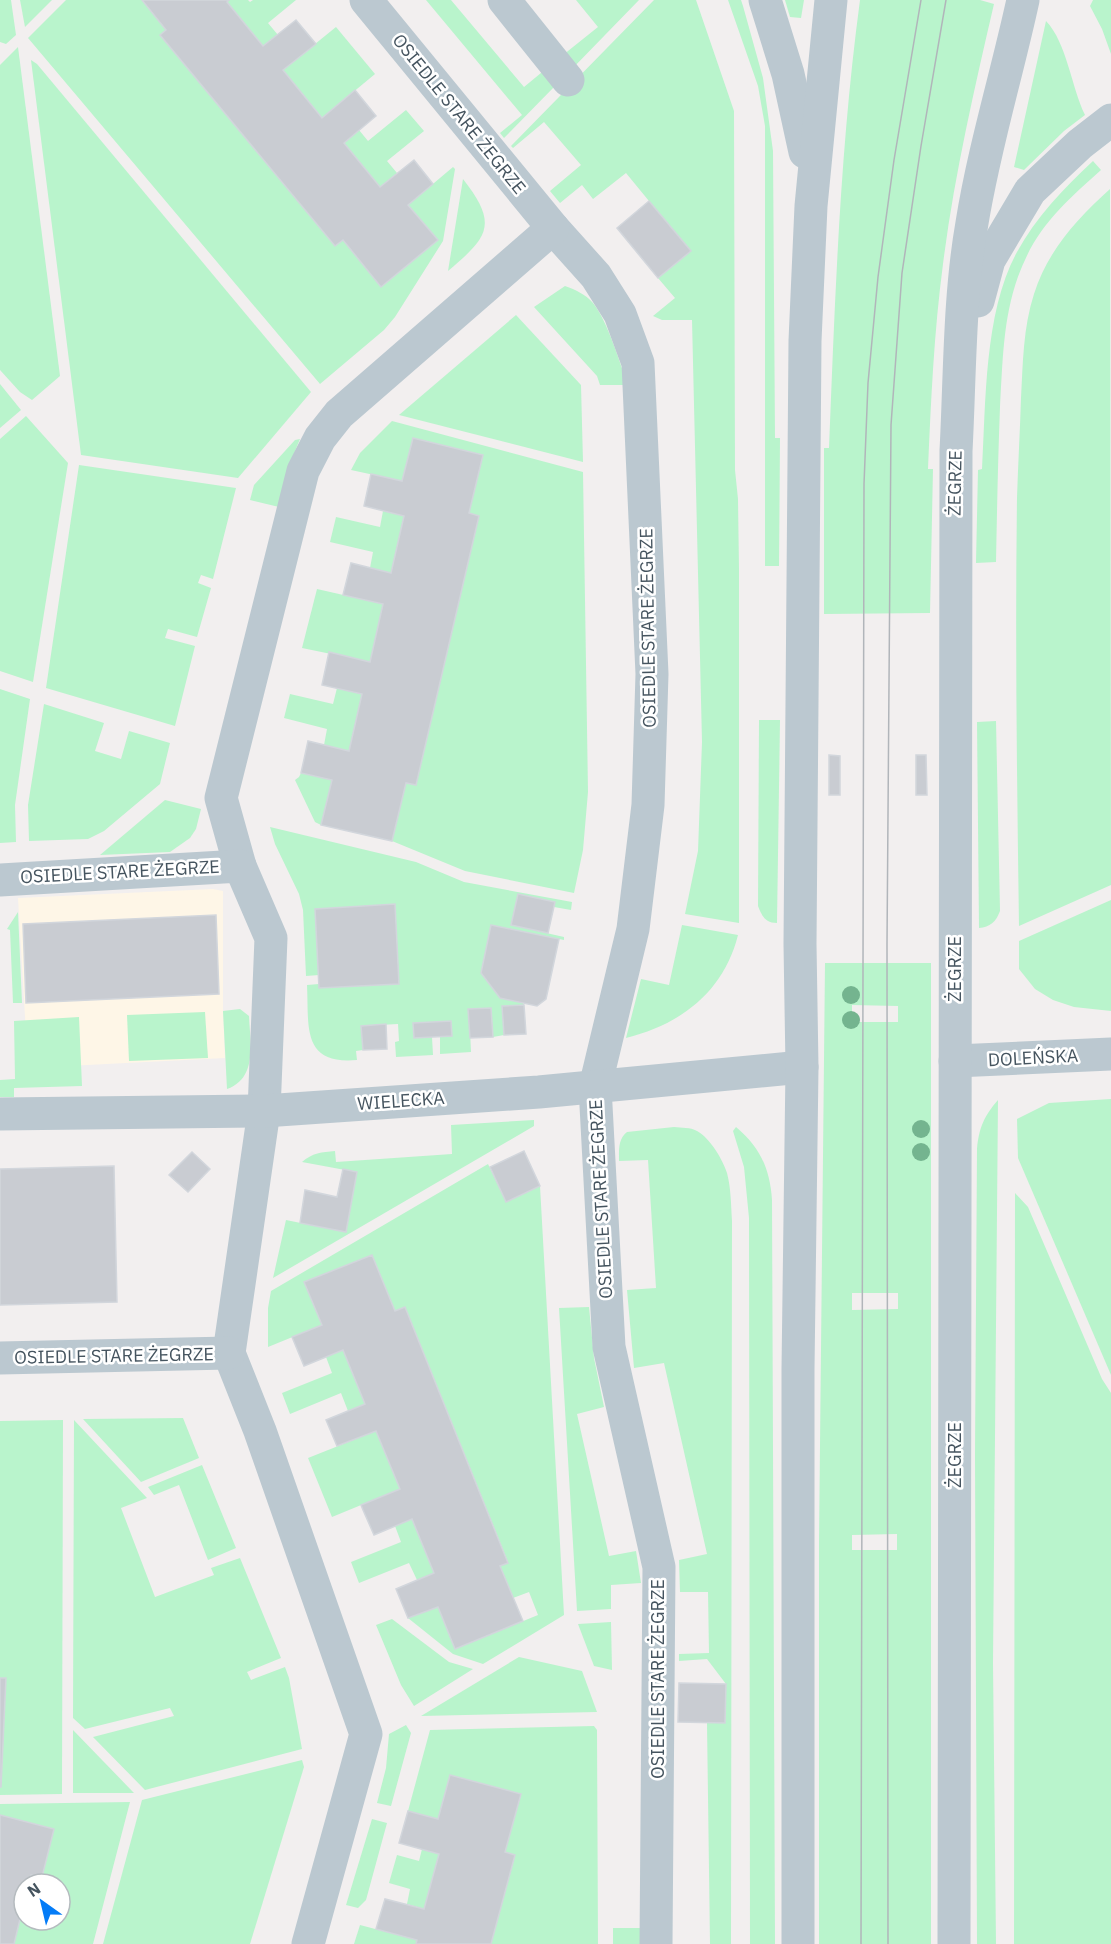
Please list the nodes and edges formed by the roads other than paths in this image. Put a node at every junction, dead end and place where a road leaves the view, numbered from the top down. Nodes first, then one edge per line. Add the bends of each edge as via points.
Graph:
1 (366, 0) edge
2 (504, 0) edge
3 (765, 0) edge
4 (831, 0) edge
5 (1023, 0) edge
6 (567, 80) dead end
7 (1111, 120) edge
8 (811, 206) junction
9 (553, 228) junction
10 (960, 366) junction
11 (240, 866) junction
12 (0, 880) edge
13 (1111, 1054) edge
14 (955, 1061) junction
15 (802, 1067) junction
16 (595, 1087) junction
17 (264, 1111) junction
18 (0, 1114) edge
19 (229, 1353) junction
20 (0, 1359) edge
21 (308, 1944) edge
22 (656, 1944) edge
23 (798, 1944) edge
24 (954, 1944) edge

1 - 9 street, OSIEDLE STARE ŻEGRZE
2 - 6 street
3 - 8 street via 802,131
4 - 8 street
5 - 10 street, ŻEGRZE via 973,214
7 - 10 street via 1030,191 989,260
8 - 15 street via 803,464
9 - 11 street, OSIEDLE STARE ŻEGRZE via 339,414 320,438 303,471 221,798
9 - 16 street, OSIEDLE STARE ŻEGRZE via 596,276 620,314 639,375 652,674 648,805 633,928
10 - 14 street, ŻEGRZE via 954,538
11 - 12 street, OSIEDLE STARE ŻEGRZE
11 - 17 street, OSIEDLE STARE ŻEGRZE via 271,938
13 - 14 street, DOLEŃSKA
14 - 24 street, ŻEGRZE
15 - 16 street, WIELECKA
15 - 23 street
16 - 17 street, WIELECKA
16 - 22 street, OSIEDLE STARE ŻEGRZE via 609,1347 659,1567
17 - 18 street, WIELECKA
17 - 19 street, OSIEDLE STARE ŻEGRZE
19 - 20 street, OSIEDLE STARE ŻEGRZE
19 - 21 street, OSIEDLE STARE ŻEGRZE via 366,1734

